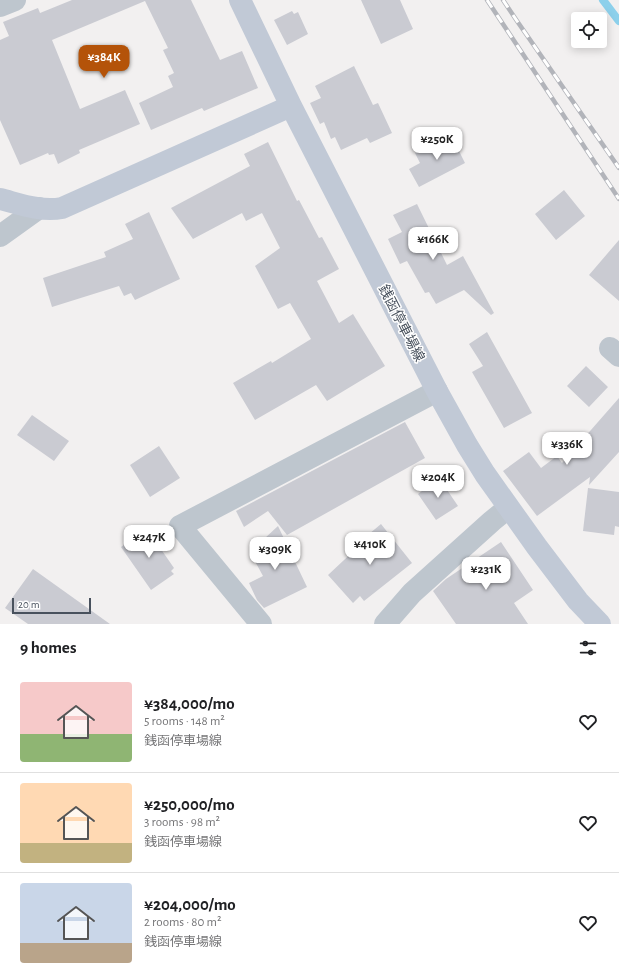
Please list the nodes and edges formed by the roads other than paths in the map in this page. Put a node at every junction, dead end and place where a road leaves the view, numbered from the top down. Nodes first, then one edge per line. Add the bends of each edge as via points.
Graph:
1 (15, 0) edge
2 (240, 0) edge
3 (0, 6) edge
4 (291, 106) junction
5 (0, 199) edge
6 (39, 208) junction
7 (0, 236) edge
8 (437, 391) junction
9 (508, 508) junction
10 (261, 624) edge
11 (385, 624) edge
12 (600, 624) edge

1 - 3 street
2 - 4 main road, 銭函停車場線
4 - 6 main road via 62,208
4 - 8 main road, 銭函停車場線
5 - 6 main road
6 - 7 street
8 - 9 main road, 銭函停車場線 via 467,446
8 - 10 street via 180,526
9 - 11 street via 412,593
9 - 12 main road, 銭函停車場線 via 578,601

